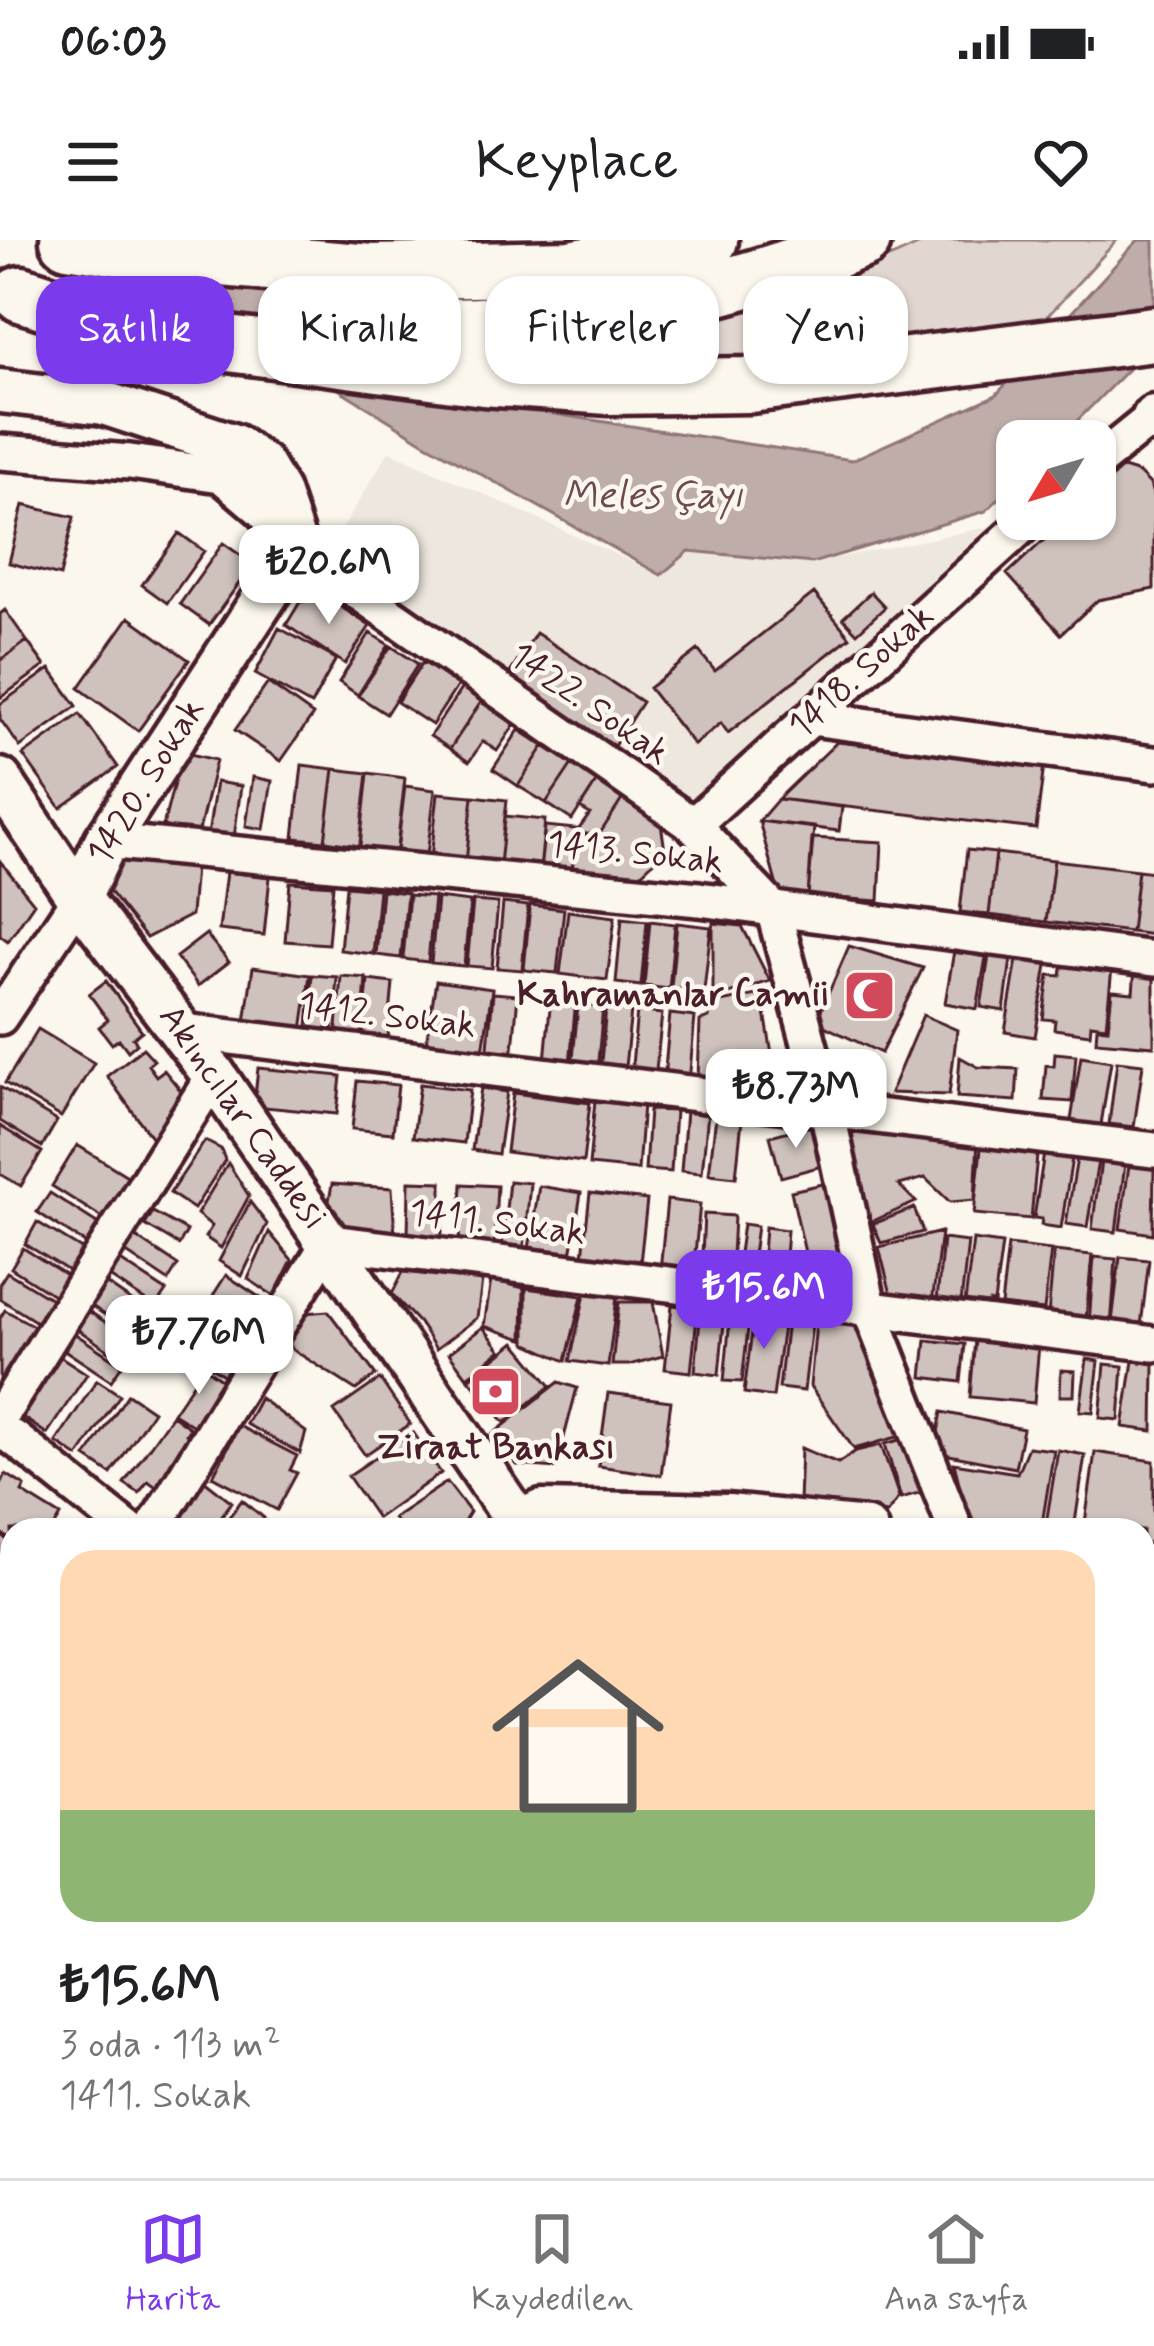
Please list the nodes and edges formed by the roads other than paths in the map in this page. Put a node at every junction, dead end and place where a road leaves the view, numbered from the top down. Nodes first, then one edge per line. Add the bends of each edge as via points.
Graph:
1 (68, 240) edge
2 (710, 240) edge
3 (862, 240) edge
4 (10, 292) edge
5 (1154, 334) edge
6 (0, 391) edge
7 (1154, 418) edge
8 (1116, 448) edge
9 (0, 452) edge
10 (1007, 540) edge
11 (296, 549) junction
12 (811, 718) junction
13 (1154, 764) edge
14 (0, 780) edge
15 (693, 825) junction
16 (106, 841) junction
17 (79, 898) junction
18 (772, 909) junction
19 (1154, 959) edge
20 (0, 1017) edge
21 (183, 1031) junction
22 (214, 1075) junction
23 (827, 1110) junction
24 (1154, 1150) edge
25 (329, 1242) junction
26 (870, 1311) junction
27 (1154, 1345) edge
28 (4, 1437) edge
29 (103, 1518) edge
30 (159, 1518) edge
31 (513, 1518) edge
32 (534, 1518) edge
33 (601, 1518) edge
34 (706, 1518) edge
35 (748, 1518) edge
36 (951, 1518) edge

1 - 2 highway via 371,272 569,268
3 - 4 highway via 711,292 598,315 464,327 360,326
4 - 5 highway via 161,335 484,378 609,386 750,385
6 - 11 street via 104,403 234,446 261,465 277,491
7 - 8 street
9 - 11 street, 1422. Sokak via 221,475
10 - 12 street, 1418. Sokak
11 - 15 street, 1422. Sokak
11 - 16 street, 1420. Sokak
12 - 13 street
12 - 15 street, 1418. Sokak
14 - 17 street, Akıncılar Caddesi
15 - 18 street, 1422. Sokak
16 - 17 street, 1420. Sokak
16 - 18 street, 1413. Sokak
17 - 20 street, 1420. Sokak
17 - 21 street, Akıncılar Caddesi
18 - 19 street, 1413. Sokak
18 - 23 street
21 - 22 street, Akıncılar Caddesi
21 - 23 street, 1412. Sokak
22 - 25 street, Akıncılar Caddesi
22 - 28 street
23 - 24 street, 1412. Sokak
23 - 26 street
25 - 26 street, 1411. Sokak
25 - 30 street
25 - 31 street, Akıncılar Caddesi
26 - 27 street, 1411. Sokak
26 - 36 street
28 - 29 street
32 - 33 street
34 - 35 street

